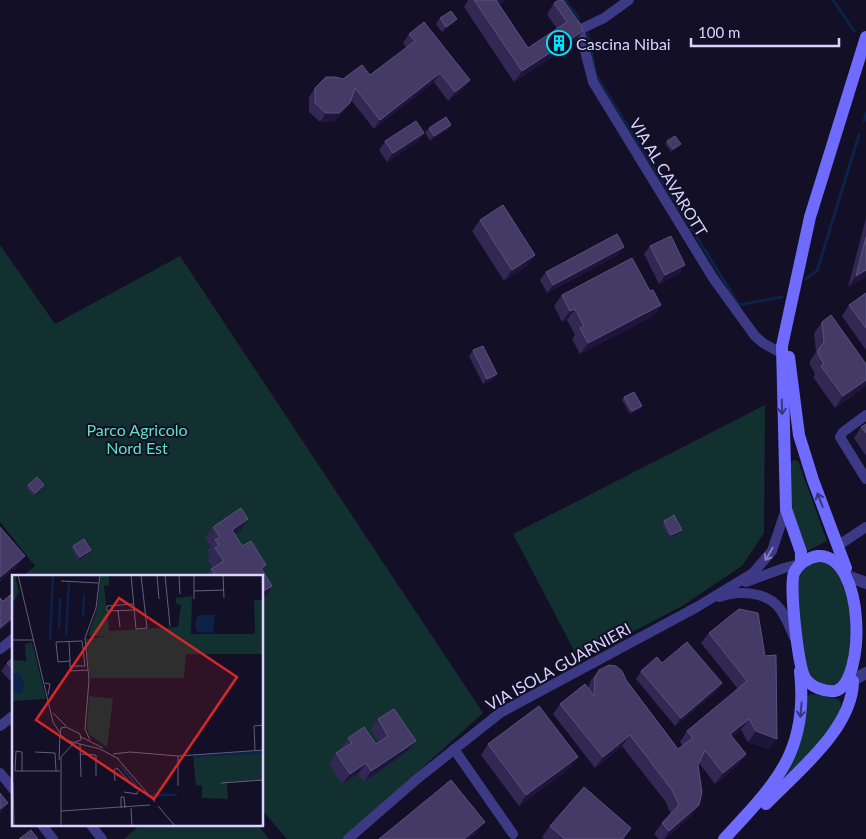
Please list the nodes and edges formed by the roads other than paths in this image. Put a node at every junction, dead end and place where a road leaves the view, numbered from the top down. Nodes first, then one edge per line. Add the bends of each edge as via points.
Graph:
1 (629, 0) edge
2 (570, 18) edge
3 (578, 30) junction
4 (866, 37) edge
5 (866, 46) edge
6 (858, 57) junction
7 (789, 307) junction
8 (781, 353) junction
9 (866, 415) edge
10 (866, 479) edge
11 (786, 509) junction
12 (866, 527) edge
13 (839, 545) junction
14 (801, 564) junction
15 (849, 576) junction
16 (866, 583) edge
17 (723, 591) junction
18 (698, 607) junction
19 (12, 640) edge
20 (798, 645) junction
21 (0, 649) edge
22 (799, 661) junction
23 (858, 678) edge
24 (454, 749) junction
25 (0, 773) edge
26 (12, 788) edge
27 (43, 826) edge
28 (92, 826) edge
29 (513, 834) dead end
30 (53, 839) edge
31 (102, 839) edge
32 (348, 839) edge
33 (724, 839) edge
34 (734, 839) edge

1 - 3 street via 604,18
2 - 3 street, VIA AL CAVAROTT
3 - 8 street, VIA AL CAVAROTT via 593,82 713,278 756,336
4 - 6 main road
5 - 6 main road
6 - 7 main road via 810,217
7 - 8 main road
13 -> 7 main road via 797,430 789,356
8 -> 11 main road
9 - 10 street via 840,437
11 - 14 main road via 801,552
11 -> 17 street, VIA ISOLA GUARNIERI via 767,559 753,573
12 - 13 street
13 - 15 main road
14 - 15 main road via 814,556 826,556 839,562
14 - 17 street, VIA ISOLA GUARNIERI
14 - 20 main road via 792,584
15 - 16 street
15 - 23 main road via 861,604 864,632
17 - 18 street, VIA ISOLA GUARNIERI
18 - 20 street, VIA ISOLA GUARNIERI via 729,594 768,598 782,612
18 - 24 street, VIA ISOLA GUARNIERI via 507,708
19 - 21 street
20 - 22 main road
22 - 23 main road via 806,678 820,689 837,691
22 -> 33 main road via 802,706 790,756 768,790
23 - 34 main road via 852,697 827,741
24 - 29 street
24 - 32 street, VIA ISOLA GUARNIERI
25 - 26 street
27 - 30 street
28 - 31 street

